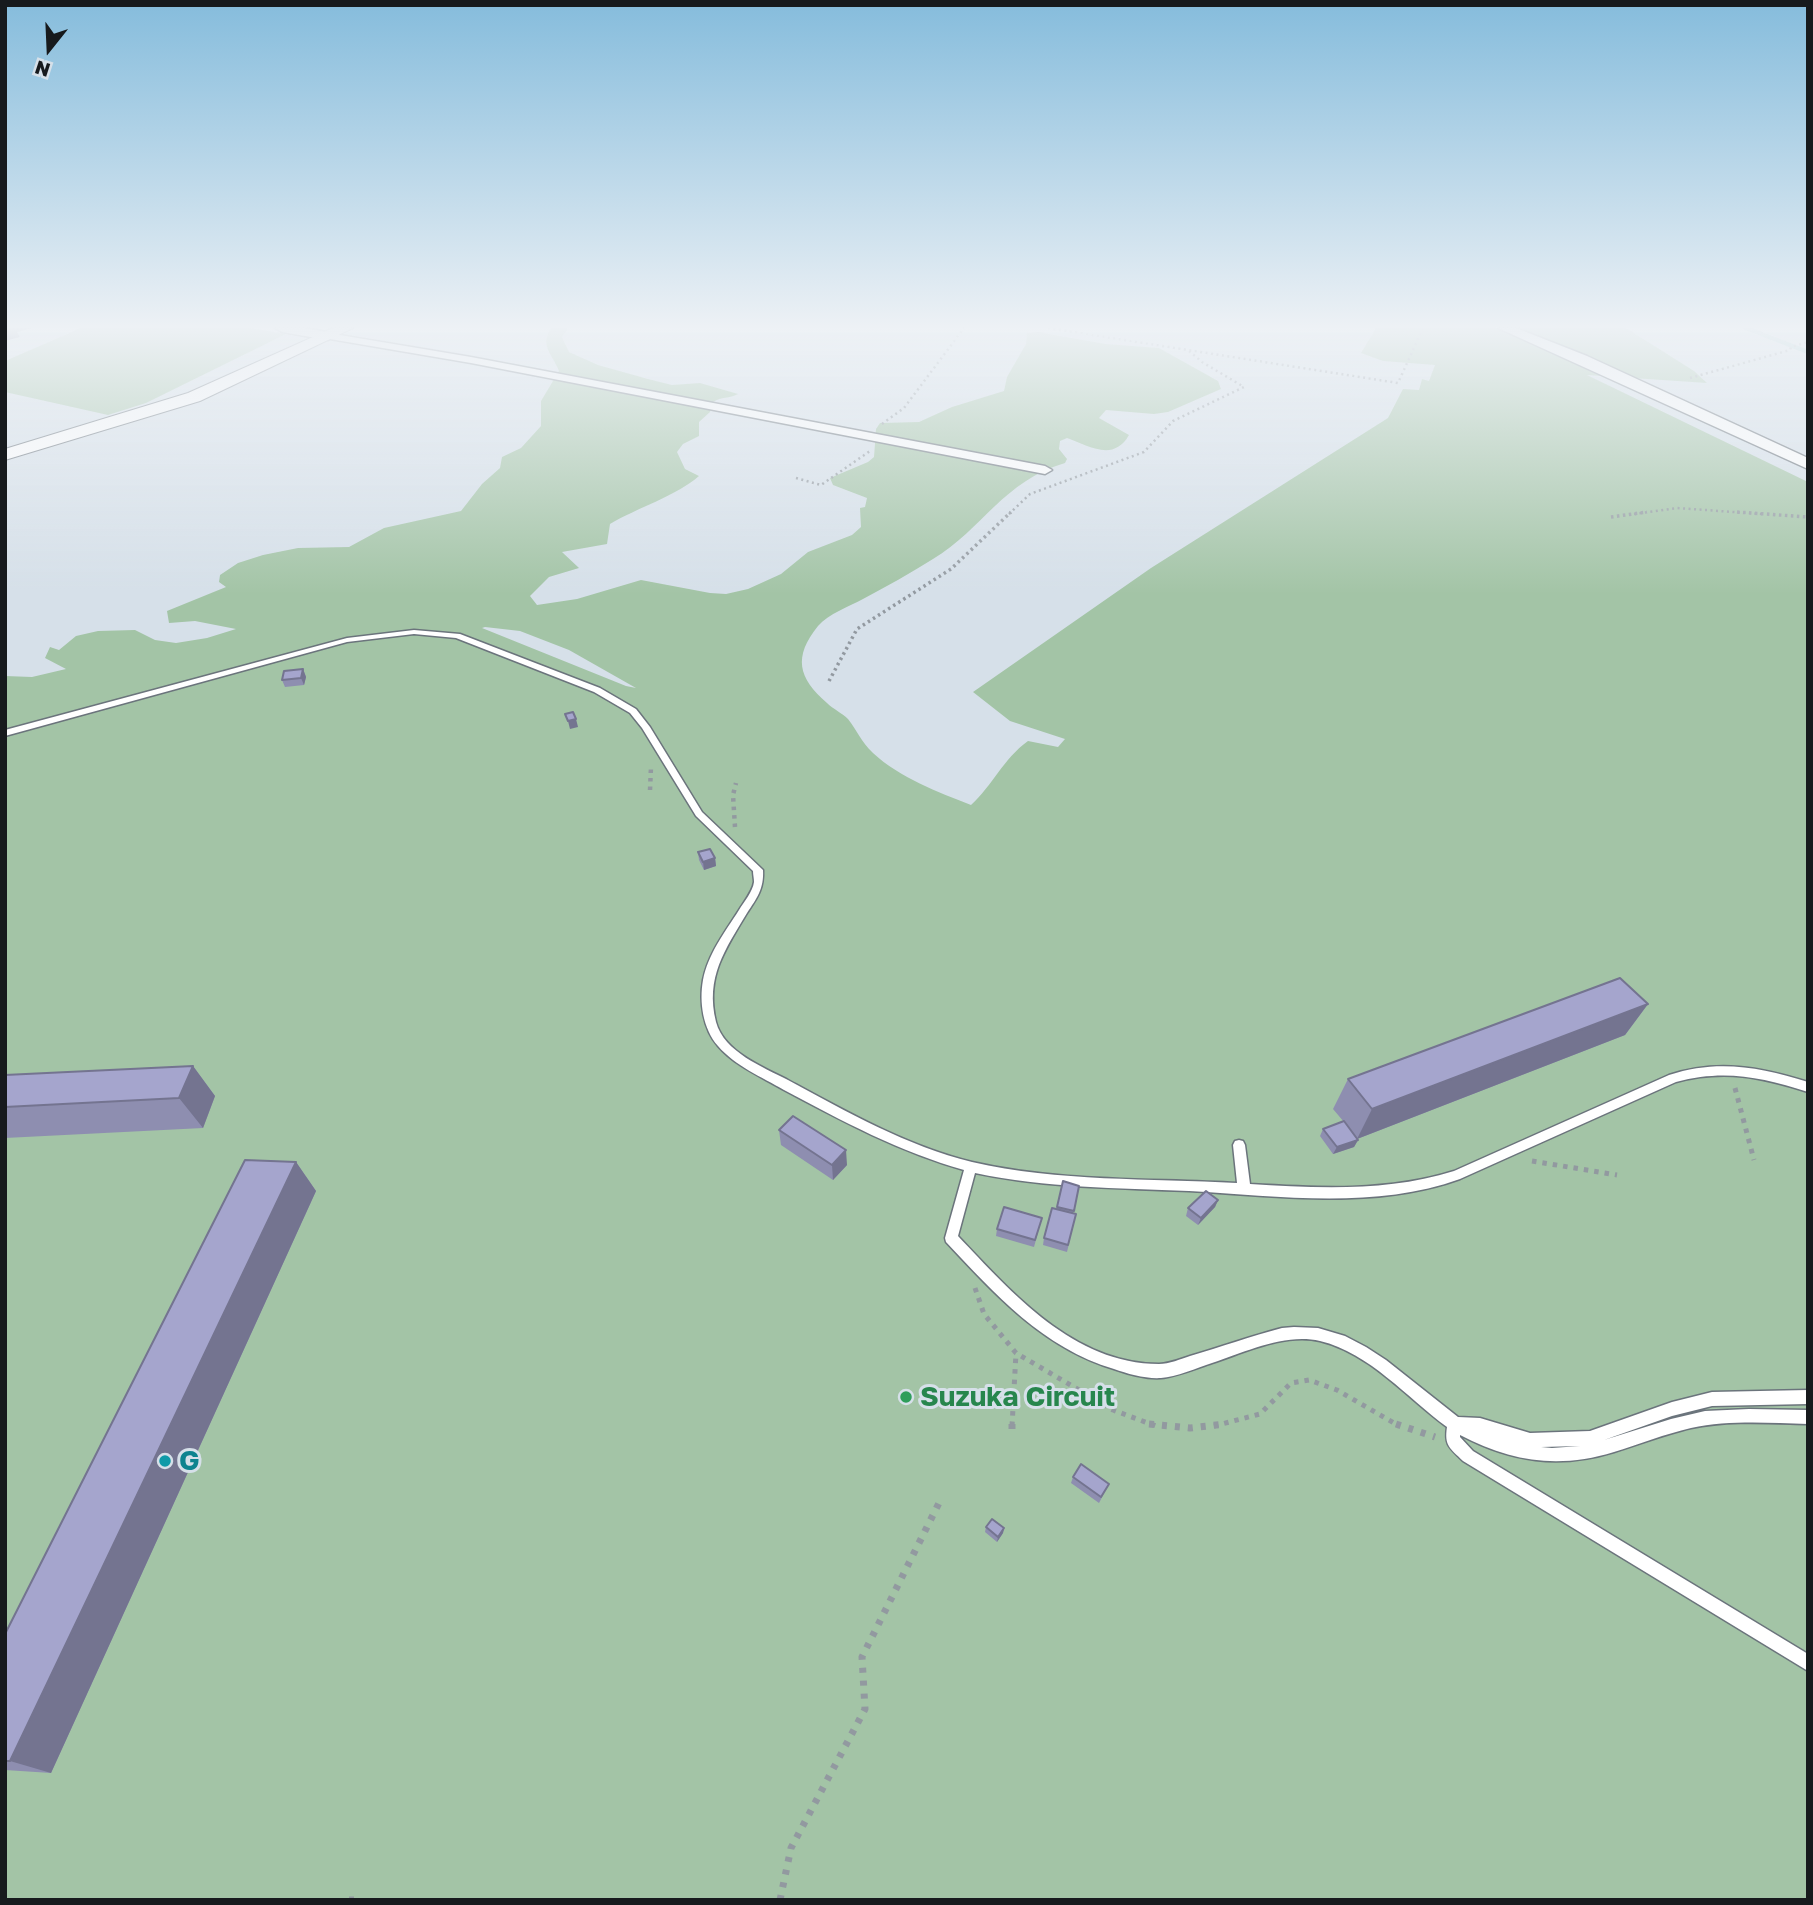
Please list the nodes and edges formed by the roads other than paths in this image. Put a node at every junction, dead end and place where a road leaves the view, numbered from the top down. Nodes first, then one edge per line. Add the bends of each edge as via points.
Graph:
1 (129, 417) edge
2 (765, 417) edge
3 (1707, 417) edge
4 (1728, 417) edge
5 (1808, 454) edge
6 (5, 455) edge
7 (1808, 464) edge
8 (1045, 470) dead end
9 (5, 733) edge
10 (1808, 1087) edge
11 (1239, 1145) dead end
12 (971, 1167) junction
13 (1244, 1189) junction
14 (1808, 1397) edge
15 (1808, 1417) edge
16 (1454, 1429) junction
17 (1808, 1663) edge

1 - 6 main road
2 - 8 street
3 - 7 street
4 - 5 street
9 - 12 lane via 316,647 414,632 468,639 597,690 633,711 699,814 758,870 756,890 710,965 707,979 715,1033 735,1056 850,1120
10 - 13 lane via 1736,1069 1695,1071 1433,1182 1346,1192
11 - 13 lane
12 - 13 lane via 1028,1177
12 - 16 lane via 951,1238 1008,1299 1059,1339 1095,1359 1161,1371 1273,1337 1315,1334 1360,1352
14 - 16 lane via 1712,1399 1590,1438 1530,1440 1480,1425
15 - 16 lane via 1691,1421 1582,1454 1558,1456 1531,1453
16 - 17 lane via 1452,1440 1468,1456

